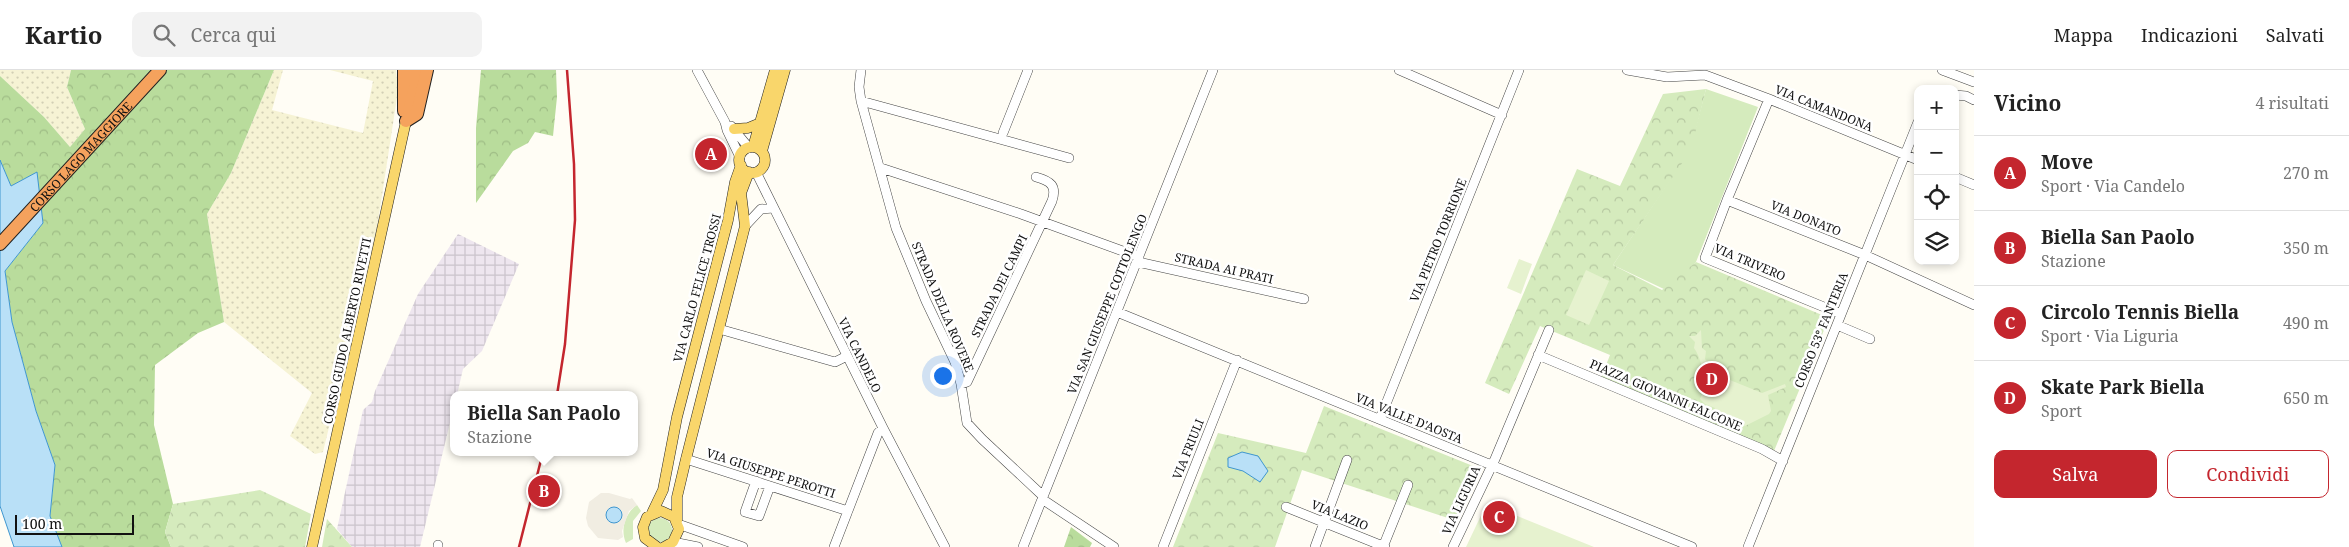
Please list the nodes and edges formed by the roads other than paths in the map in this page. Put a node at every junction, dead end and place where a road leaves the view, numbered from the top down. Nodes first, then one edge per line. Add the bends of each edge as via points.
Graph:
1 (404, 70) edge
2 (416, 70) edge
3 (426, 70) edge
4 (696, 70) edge
5 (775, 70) edge
6 (785, 70) edge
7 (861, 70) edge
8 (1028, 70) edge
9 (1213, 70) edge
10 (1399, 70) edge
11 (1519, 70) edge
12 (1942, 70) edge
13 (1630, 71) edge
14 (158, 72) edge
15 (1974, 82) edge
16 (1959, 95) edge
17 (1769, 99) junction
18 (1974, 100) edge
19 (861, 101) junction
20 (1502, 115) junction
21 (406, 121) junction
22 (725, 122) junction
23 (760, 122) junction
24 (734, 129) junction
25 (1915, 130) edge
26 (1003, 133) dead end
27 (754, 149) junction
28 (1905, 154) junction
29 (1069, 158) dead end
30 (1914, 158) edge
31 (740, 161) junction
32 (881, 168) junction
33 (753, 172) junction
34 (1036, 177) dead end
35 (1959, 179) edge
36 (1974, 185) edge
37 (1727, 200) junction
38 (773, 208) junction
39 (1043, 222) junction
40 (745, 226) junction
41 (0, 244) edge
42 (1865, 255) junction
43 (1138, 260) junction
44 (1304, 299) dead end
45 (1974, 305) edge
46 (1117, 312) junction
47 (1841, 314) junction
48 (1837, 325) junction
49 (719, 329) junction
50 (1549, 330) dead end
51 (1870, 339) dead end
52 (1538, 355) junction
53 (847, 356) junction
54 (1236, 360) junction
55 (961, 384) junction
56 (1380, 419) junction
57 (883, 428) junction
58 (686, 459) junction
59 (1347, 460) dead end
60 (1783, 461) junction
61 (1491, 464) junction
62 (756, 482) junction
63 (1408, 485) dead end
64 (770, 486) junction
65 (1042, 497) junction
66 (1286, 507) dead end
67 (848, 511) junction
68 (652, 513) junction
69 (1324, 522) junction
70 (677, 523) junction
71 (643, 532) junction
72 (668, 546) edge
73 (312, 547) edge
74 (645, 547) edge
75 (657, 547) edge
76 (698, 547) edge
77 (743, 547) edge
78 (834, 547) edge
79 (945, 547) edge
80 (1023, 547) edge
81 (1114, 547) edge
82 (1163, 547) edge
83 (1315, 547) edge
84 (1384, 547) edge
85 (1453, 547) edge
86 (1692, 547) edge
87 (1748, 547) edge

1 - 21 highway
2 - 21 highway via 416,84
3 - 21 highway via 417,114
4 - 22 street, VIA CANDELO
5 - 23 main road
6 - 27 main road
7 - 19 street, STRADA DELLA ROVERE
8 - 26 street
9 - 43 street, VIA SAN GIUSEPPE COTTOLENGO
10 - 20 street
11 - 20 street, VIA PIETRO TORRIONE
12 - 15 street
13 - 17 street, VIA CAMANDONA via 1667,77 1705,75
14 - 41 highway, CORSO LAGO MAGGIORE
16 - 18 street
17 - 28 street, VIA CAMANDONA
17 - 37 street
19 - 29 street
19 - 32 street, STRADA DELLA ROVERE
20 - 56 street, VIA PIETRO TORRIONE
21 - 73 main road, CORSO GUIDO ALBERTO RIVETTI
22 - 24 street, VIA CANDELO
22 - 31 street, VIA CANDELO
23 - 24 main road via 748,128
23 - 27 main road
24 - 27 street, VIA CANDELO
25 - 28 street, CORSO 53° FANTERIA
27 - 31 main road via 743,151
27 - 33 main road via 765,161 762,168
28 - 30 street, VIA CAMANDONA
28 - 42 street, CORSO 53° FANTERIA
31 - 33 main road, VIA CANDELO
31 - 68 main road, VIA CARLO FELICE TROSSI via 728,222 677,417 664,490
32 - 39 street, STRADA DEI CAMPI
32 - 55 street, STRADA DELLA ROVERE via 896,228 955,362
33 - 38 street, VIA CANDELO
33 - 40 main road via 742,193
34 - 39 street, STRADA DEI CAMPI via 1053,184 1055,192
35 - 36 street
37 - 42 street, VIA DONATO
37 - 47 street, VIA TRIVERO via 1705,258
38 - 40 street via 761,209
38 - 53 street, VIA CANDELO
39 - 43 street, STRADA DEI CAMPI
39 - 55 street, STRADA DEI CAMPI via 967,382
40 - 49 main road
42 - 45 street, VIA DONATO
42 - 47 street, CORSO 53° FANTERIA
43 - 44 street, STRADA AI PRATI
43 - 46 street, VIA SAN GIUSEPPE COTTOLENGO
46 - 54 street, VIA VALLE D'AOSTA
46 - 65 street, VIA SAN GIUSEPPE COTTOLENGO
47 - 48 street, CORSO 53° FANTERIA
48 - 51 street
48 - 60 street, CORSO 53° FANTERIA
49 - 53 street via 835,362
49 - 58 main road
50 - 52 street
52 - 60 street, PIAZZA GIOVANNI FALCONE via 1762,449
52 - 61 street
53 - 57 street, VIA CANDELO
54 - 56 street, VIA VALLE D'AOSTA
54 - 82 street, VIA FRIULI
55 - 65 street, STRADA DELLA ROVERE via 967,423
56 - 61 street, VIA VALLE D'AOSTA
57 - 67 street via 878,433
57 - 79 street, VIA CANDELO
58 - 62 street, VIA GIUSEPPE PEROTTI
58 - 70 main road via 677,497
59 - 69 street
60 - 87 street, CORSO 53° FANTERIA
61 - 85 street, VIA LIGURIA
61 - 86 street, VIA VALLE D'AOSTA
62 - 64 street, VIA GIUSEPPE PEROTTI
62 - 64 street via 745,512 759,516
63 - 84 street
64 - 67 street, VIA GIUSEPPE PEROTTI
65 - 80 street, VIA SAN GIUSEPPE COTTOLENGO
65 - 81 street, STRADA DELLA ROVERE
66 - 69 street, VIA LAZIO
67 - 78 street
68 - 70 main road via 666,512
68 - 71 main road, VIA CARLO FELICE TROSSI via 644,521
69 - 83 street
69 - 84 street, VIA LAZIO
70 - 72 main road via 678,534
70 - 77 street
71 - 74 main road
71 - 75 main road via 648,542
72 - 76 street

